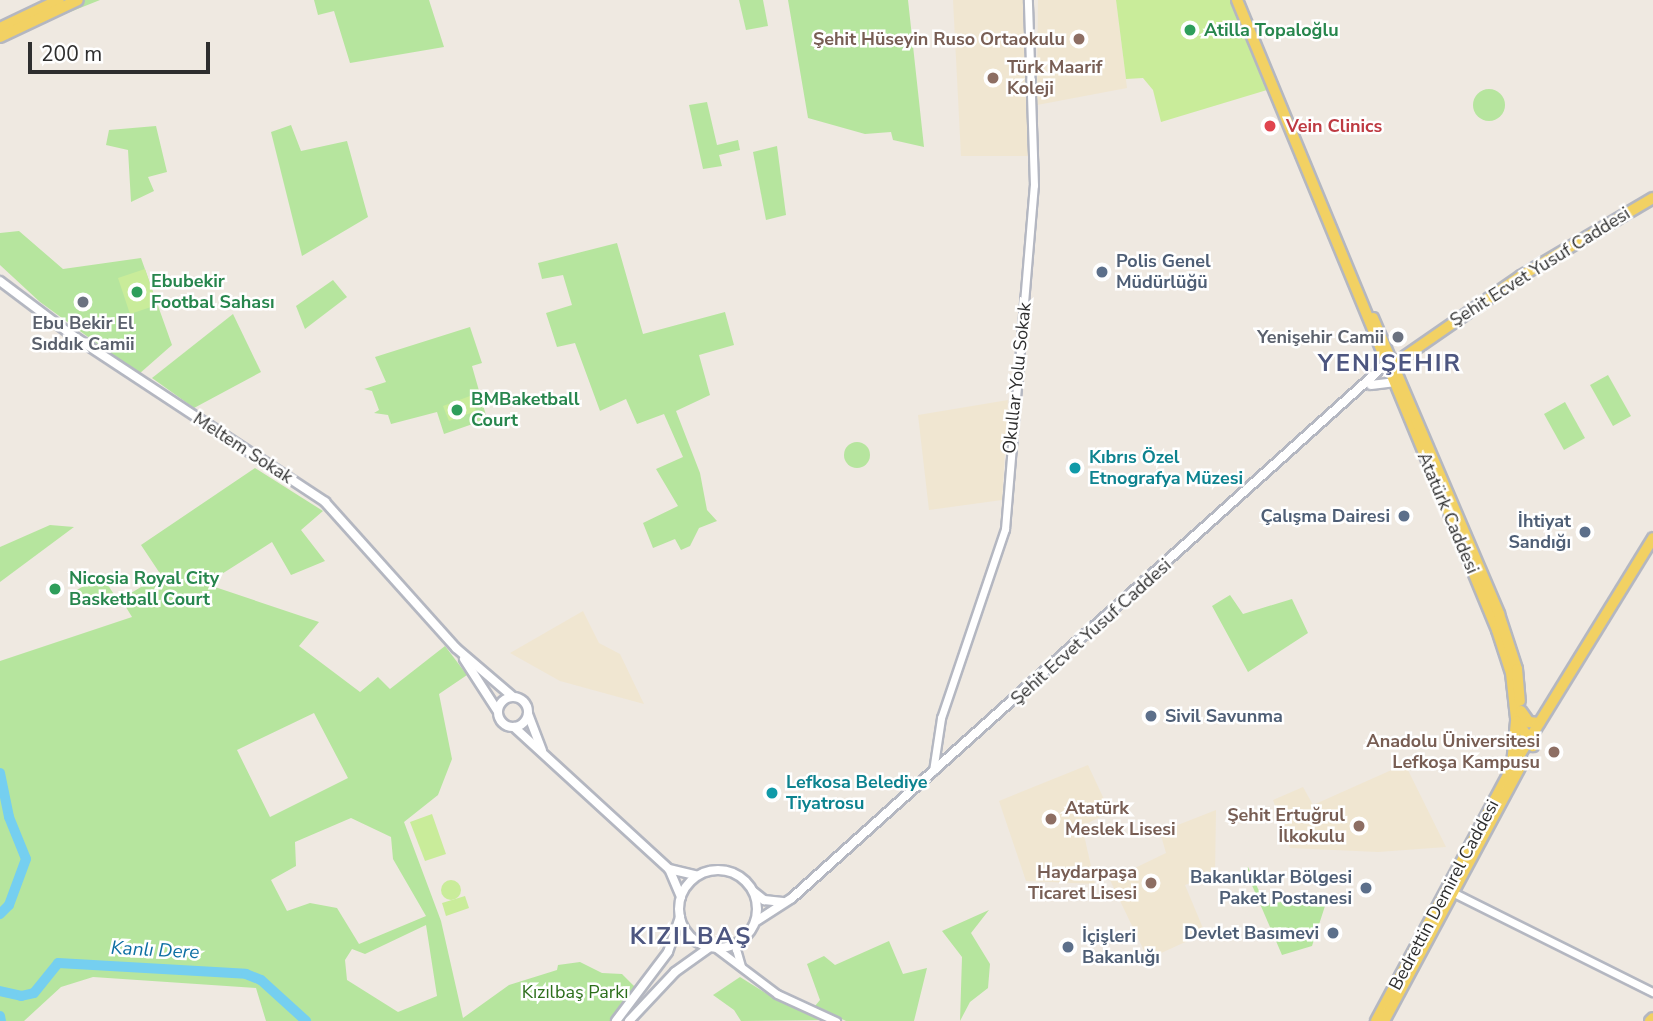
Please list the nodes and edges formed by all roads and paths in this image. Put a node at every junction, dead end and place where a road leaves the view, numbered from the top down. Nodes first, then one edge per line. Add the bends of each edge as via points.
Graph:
1 (59, 0) edge
2 (78, 0) edge
3 (1028, 0) edge
4 (1237, 0) edge
5 (0, 28) edge
6 (0, 37) edge
7 (1653, 198) edge
8 (0, 281) edge
9 (1383, 348) junction
10 (1405, 354) junction
11 (1390, 365) junction
12 (1376, 373) junction
13 (1397, 381) junction
14 (1367, 386) junction
15 (1653, 538) edge
16 (456, 648) junction
17 (512, 696) junction
18 (1558, 699) junction
19 (497, 710) junction
20 (528, 714) junction
21 (1519, 714) junction
22 (1539, 723) junction
23 (514, 727) junction
24 (1532, 741) junction
25 (936, 745) junction
26 (543, 754) junction
27 (946, 761) junction
28 (1511, 769) junction
29 (933, 771) junction
30 (669, 869) junction
31 (697, 875) junction
32 (1453, 890) junction
33 (753, 892) junction
34 (681, 897) junction
35 (786, 902) junction
36 (680, 917) junction
37 (755, 922) junction
38 (740, 942) junction
39 (713, 947) junction
40 (741, 967) junction
41 (1653, 992) edge
42 (616, 1021) edge
43 (629, 1021) edge
44 (836, 1021) edge
45 (1376, 1021) edge
46 (1384, 1021) edge

1 - 5 main road
2 - 6 main road
3 - 25 street, Okullar Yolu Sokak via 1034,185 1005,529 944,708
4 - 9 main road, Atatürk Caddesi
7 - 10 main road, Şehit Ecvet Yusuf Caddesi via 1607,222
8 - 16 main road, Meltem Sokak via 69,333 325,502
9 - 10 main road
9 - 11 main road, Atatürk Caddesi
9 - 12 main road
10 - 11 main road, Şehit Ecvet Yusuf Caddesi
10 - 13 main road
11 - 12 main road, Şehit Ecvet Yusuf Caddesi
11 - 13 main road, Atatürk Caddesi
11 - 14 main road
12 - 14 main road, Şehit Ecvet Yusuf Caddesi
13 - 14 main road
13 - 21 main road, Atatürk Caddesi via 1497,630
14 - 27 main road, Şehit Ecvet Yusuf Caddesi
15 - 18 main road, Bedrettin Demirel Caddesi
16 - 17 main road, Meltem Sokak
16 - 19 main road, Meltem Sokak
17 - 19 main road via 502,700
17 - 20 main road via 523,701
18 - 22 main road, Bedrettin Demirel Caddesi
18 - 24 main road, Bedrettin Demirel Caddesi
19 - 23 main road via 503,724
20 - 23 main road
20 - 26 main road
21 - 22 main road
21 - 24 main road, Atatürk Caddesi
21 - 28 main road
22 - 24 main road, Bedrettin Demirel Caddesi
23 - 26 main road
24 - 28 main road, Bedrettin Demirel Caddesi
24 - 32 main road, Bedrettin Demirel Caddesi
25 - 27 street
25 - 29 street, Okullar Yolu Sokak
26 - 30 main road
27 - 29 main road, Şehit Ecvet Yusuf Caddesi
28 - 32 main road, Bedrettin Demirel Caddesi
29 - 35 main road, Şehit Ecvet Yusuf Caddesi
30 - 31 main road
30 - 34 main road
31 - 33 main road via 729,871
31 - 34 main road
32 - 41 street
32 - 45 main road, Bedrettin Demirel Caddesi
32 - 46 main road, Bedrettin Demirel Caddesi
33 - 35 main road via 764,901
33 - 37 main road
34 - 36 main road
35 - 37 main road, Şehit Ecvet Yusuf Caddesi
36 - 39 main road via 690,936
36 - 42 main road via 663,960
37 - 38 main road
38 - 39 main road
38 - 40 street via 736,949
39 - 40 street
39 - 43 main road via 675,972
40 - 44 street via 777,993

